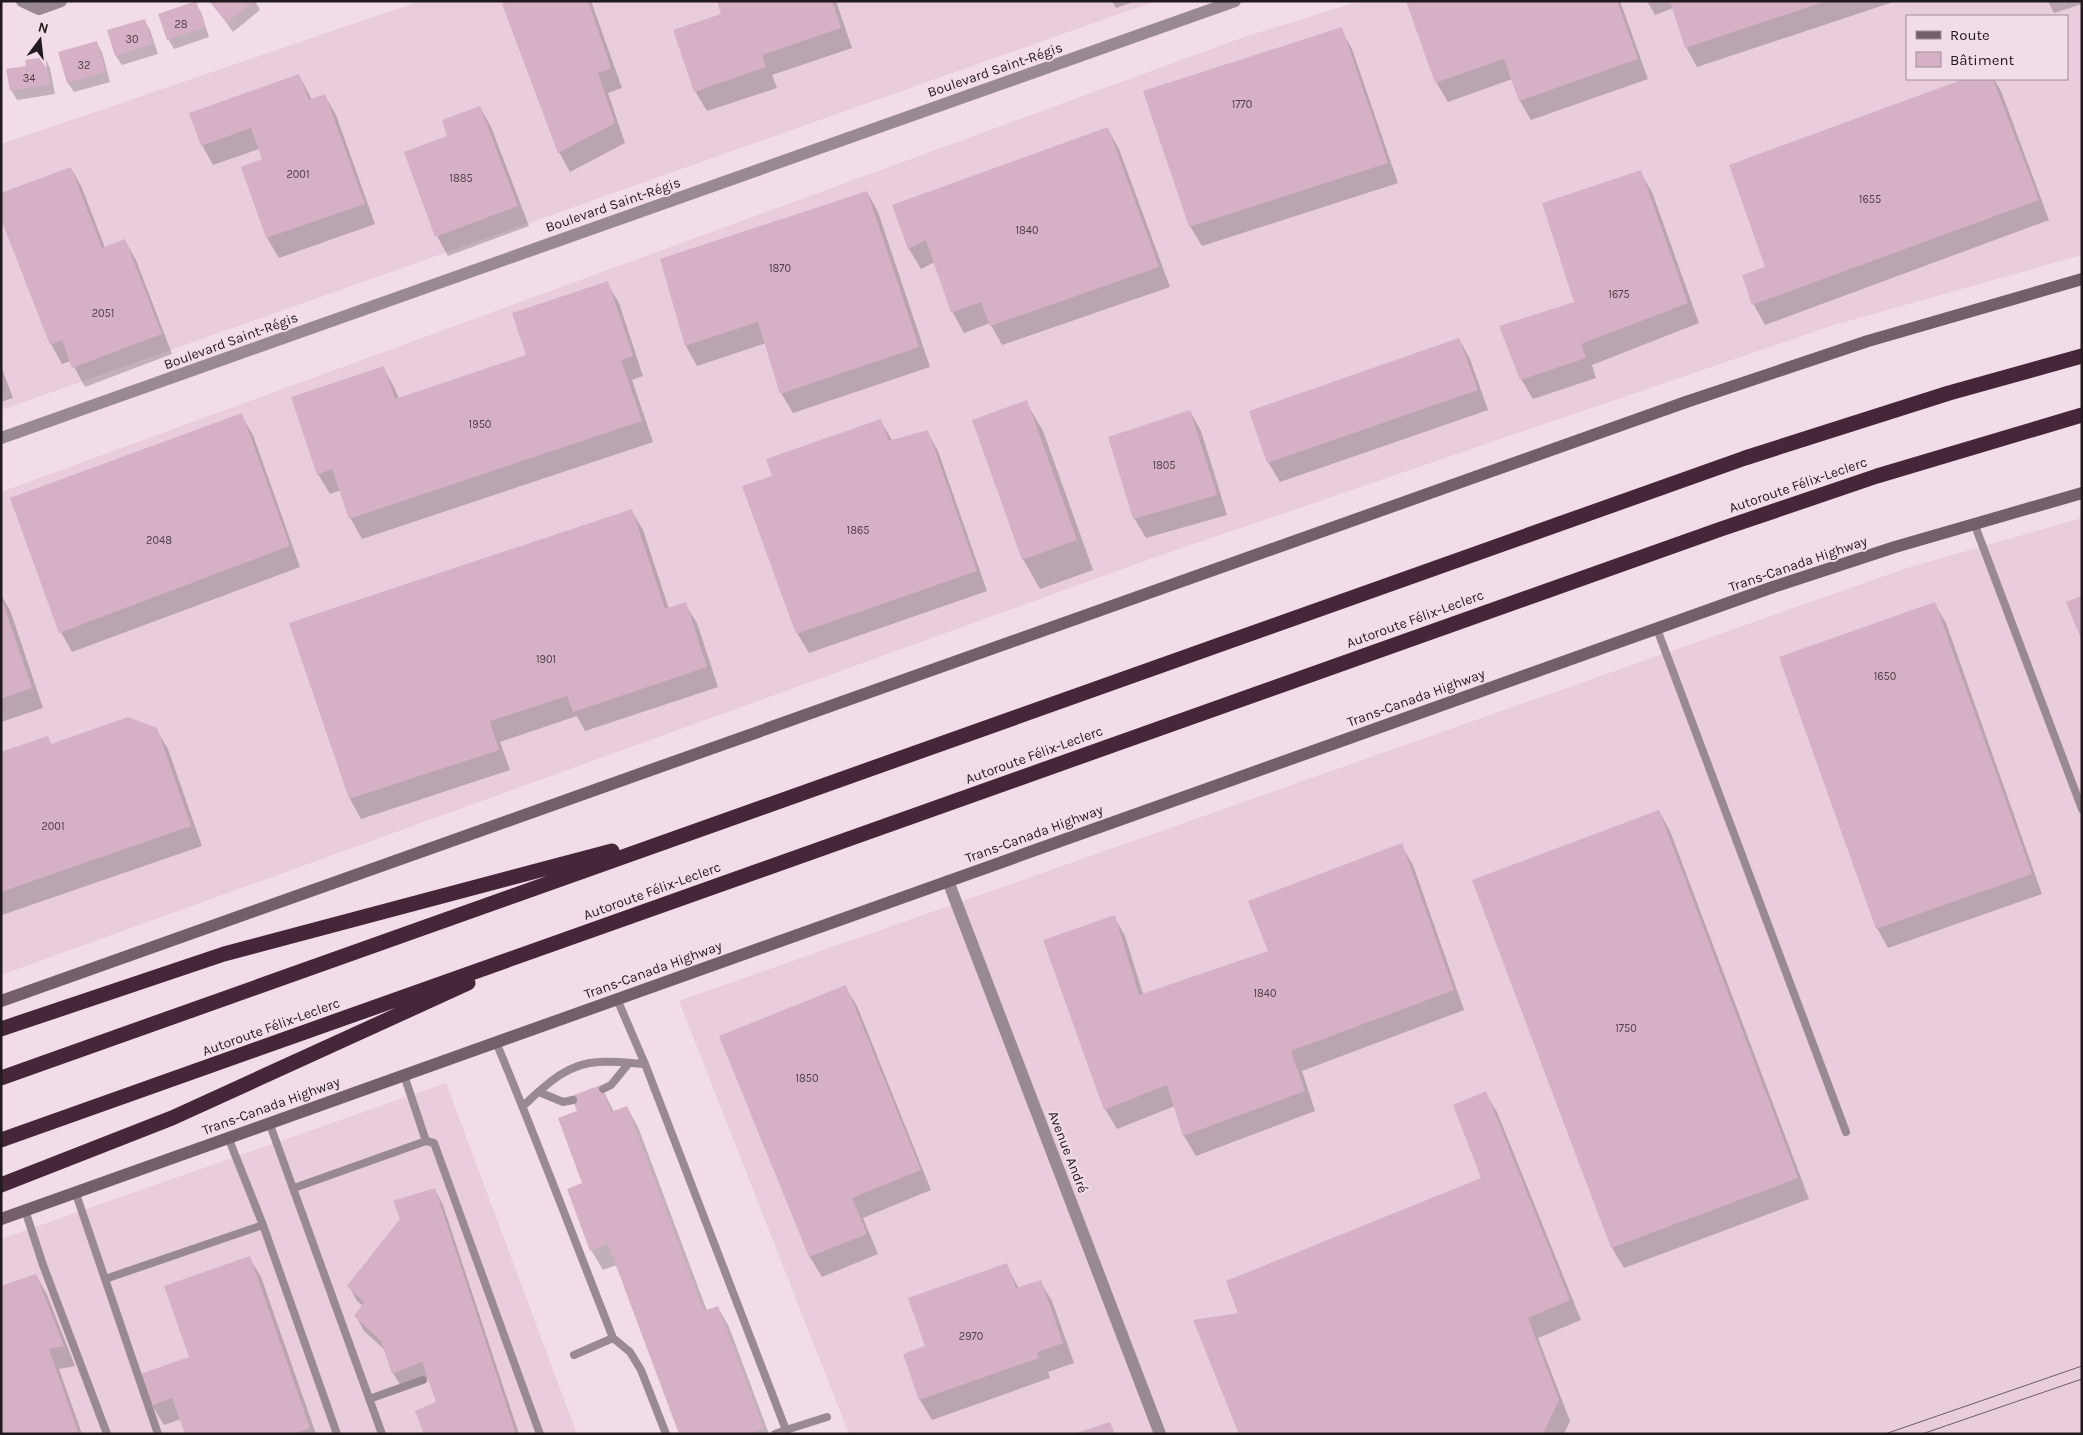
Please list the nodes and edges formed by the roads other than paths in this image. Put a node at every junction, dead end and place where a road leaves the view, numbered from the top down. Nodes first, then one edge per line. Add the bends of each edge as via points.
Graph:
1 (22, 1) edge
2 (61, 1) edge
3 (1235, 1) edge
4 (2082, 279) edge
5 (2082, 356) edge
6 (2082, 416) edge
7 (1, 438) edge
8 (2082, 493) edge
9 (1974, 524) junction
10 (1657, 628) junction
11 (2082, 809) edge
12 (715, 824) junction
13 (948, 881) junction
14 (572, 936) junction
15 (617, 999) junction
16 (1, 1001) edge
17 (1, 1029) edge
18 (496, 1042) junction
19 (629, 1064) junction
20 (645, 1064) junction
21 (404, 1075) junction
22 (1, 1078) edge
23 (603, 1089) dead end
24 (539, 1092) junction
25 (573, 1100) dead end
26 (523, 1106) junction
27 (269, 1122) junction
28 (1846, 1132) dead end
29 (228, 1137) junction
30 (1, 1140) edge
31 (426, 1141) junction
32 (1, 1184) edge
33 (294, 1188) junction
34 (75, 1191) junction
35 (25, 1210) junction
36 (1, 1219) edge
37 (263, 1225) junction
38 (105, 1279) junction
39 (613, 1338) junction
40 (574, 1354) dead end
41 (422, 1380) dead end
42 (369, 1399) junction
43 (827, 1417) dead end
44 (786, 1430) junction
45 (106, 1434) edge
46 (158, 1434) edge
47 (337, 1434) edge
48 (382, 1434) edge
49 (540, 1434) edge
50 (666, 1434) edge
51 (775, 1434) edge
52 (1160, 1434) edge

1 - 2 street via 39,9
3 - 7 street, Boulevard Saint-Régis
4 - 16 main road via 1868,341 1686,402
5 - 12 highway via 1949,393 1745,458
6 - 14 highway, Autoroute Félix-Leclerc via 1877,476 1721,528
8 - 9 main road, Trans-Canada Highway
9 - 10 main road, Trans-Canada Highway via 1836,566
9 - 11 lane
10 - 13 main road, Trans-Canada Highway
10 - 28 lane
12 - 17 highway via 224,954
12 - 22 highway
13 - 15 main road, Trans-Canada Highway
13 - 52 street, Avenue André
14 - 30 highway, Autoroute Félix-Leclerc
14 - 32 highway via 172,1118
15 - 18 main road, Trans-Canada Highway
15 - 20 lane
18 - 21 main road, Trans-Canada Highway
18 - 26 lane
19 - 20 lane
19 - 23 lane via 611,1086
19 - 24 lane via 598,1062 577,1065
20 - 44 lane
21 - 27 main road, Trans-Canada Highway
21 - 31 lane
24 - 25 lane via 563,1102
24 - 26 lane
26 - 39 lane
27 - 29 main road, Trans-Canada Highway
27 - 33 lane
29 - 34 main road, Trans-Canada Highway
29 - 37 lane
31 - 33 lane
31 - 49 lane via 434,1143
33 - 42 lane
34 - 35 main road, Trans-Canada Highway
34 - 38 lane
35 - 36 main road, Trans-Canada Highway
35 - 45 lane
37 - 38 lane
37 - 47 lane
38 - 46 lane
39 - 40 lane
39 - 50 lane via 630,1352 641,1370
41 - 42 lane
42 - 48 lane
43 - 44 lane
44 - 51 lane

